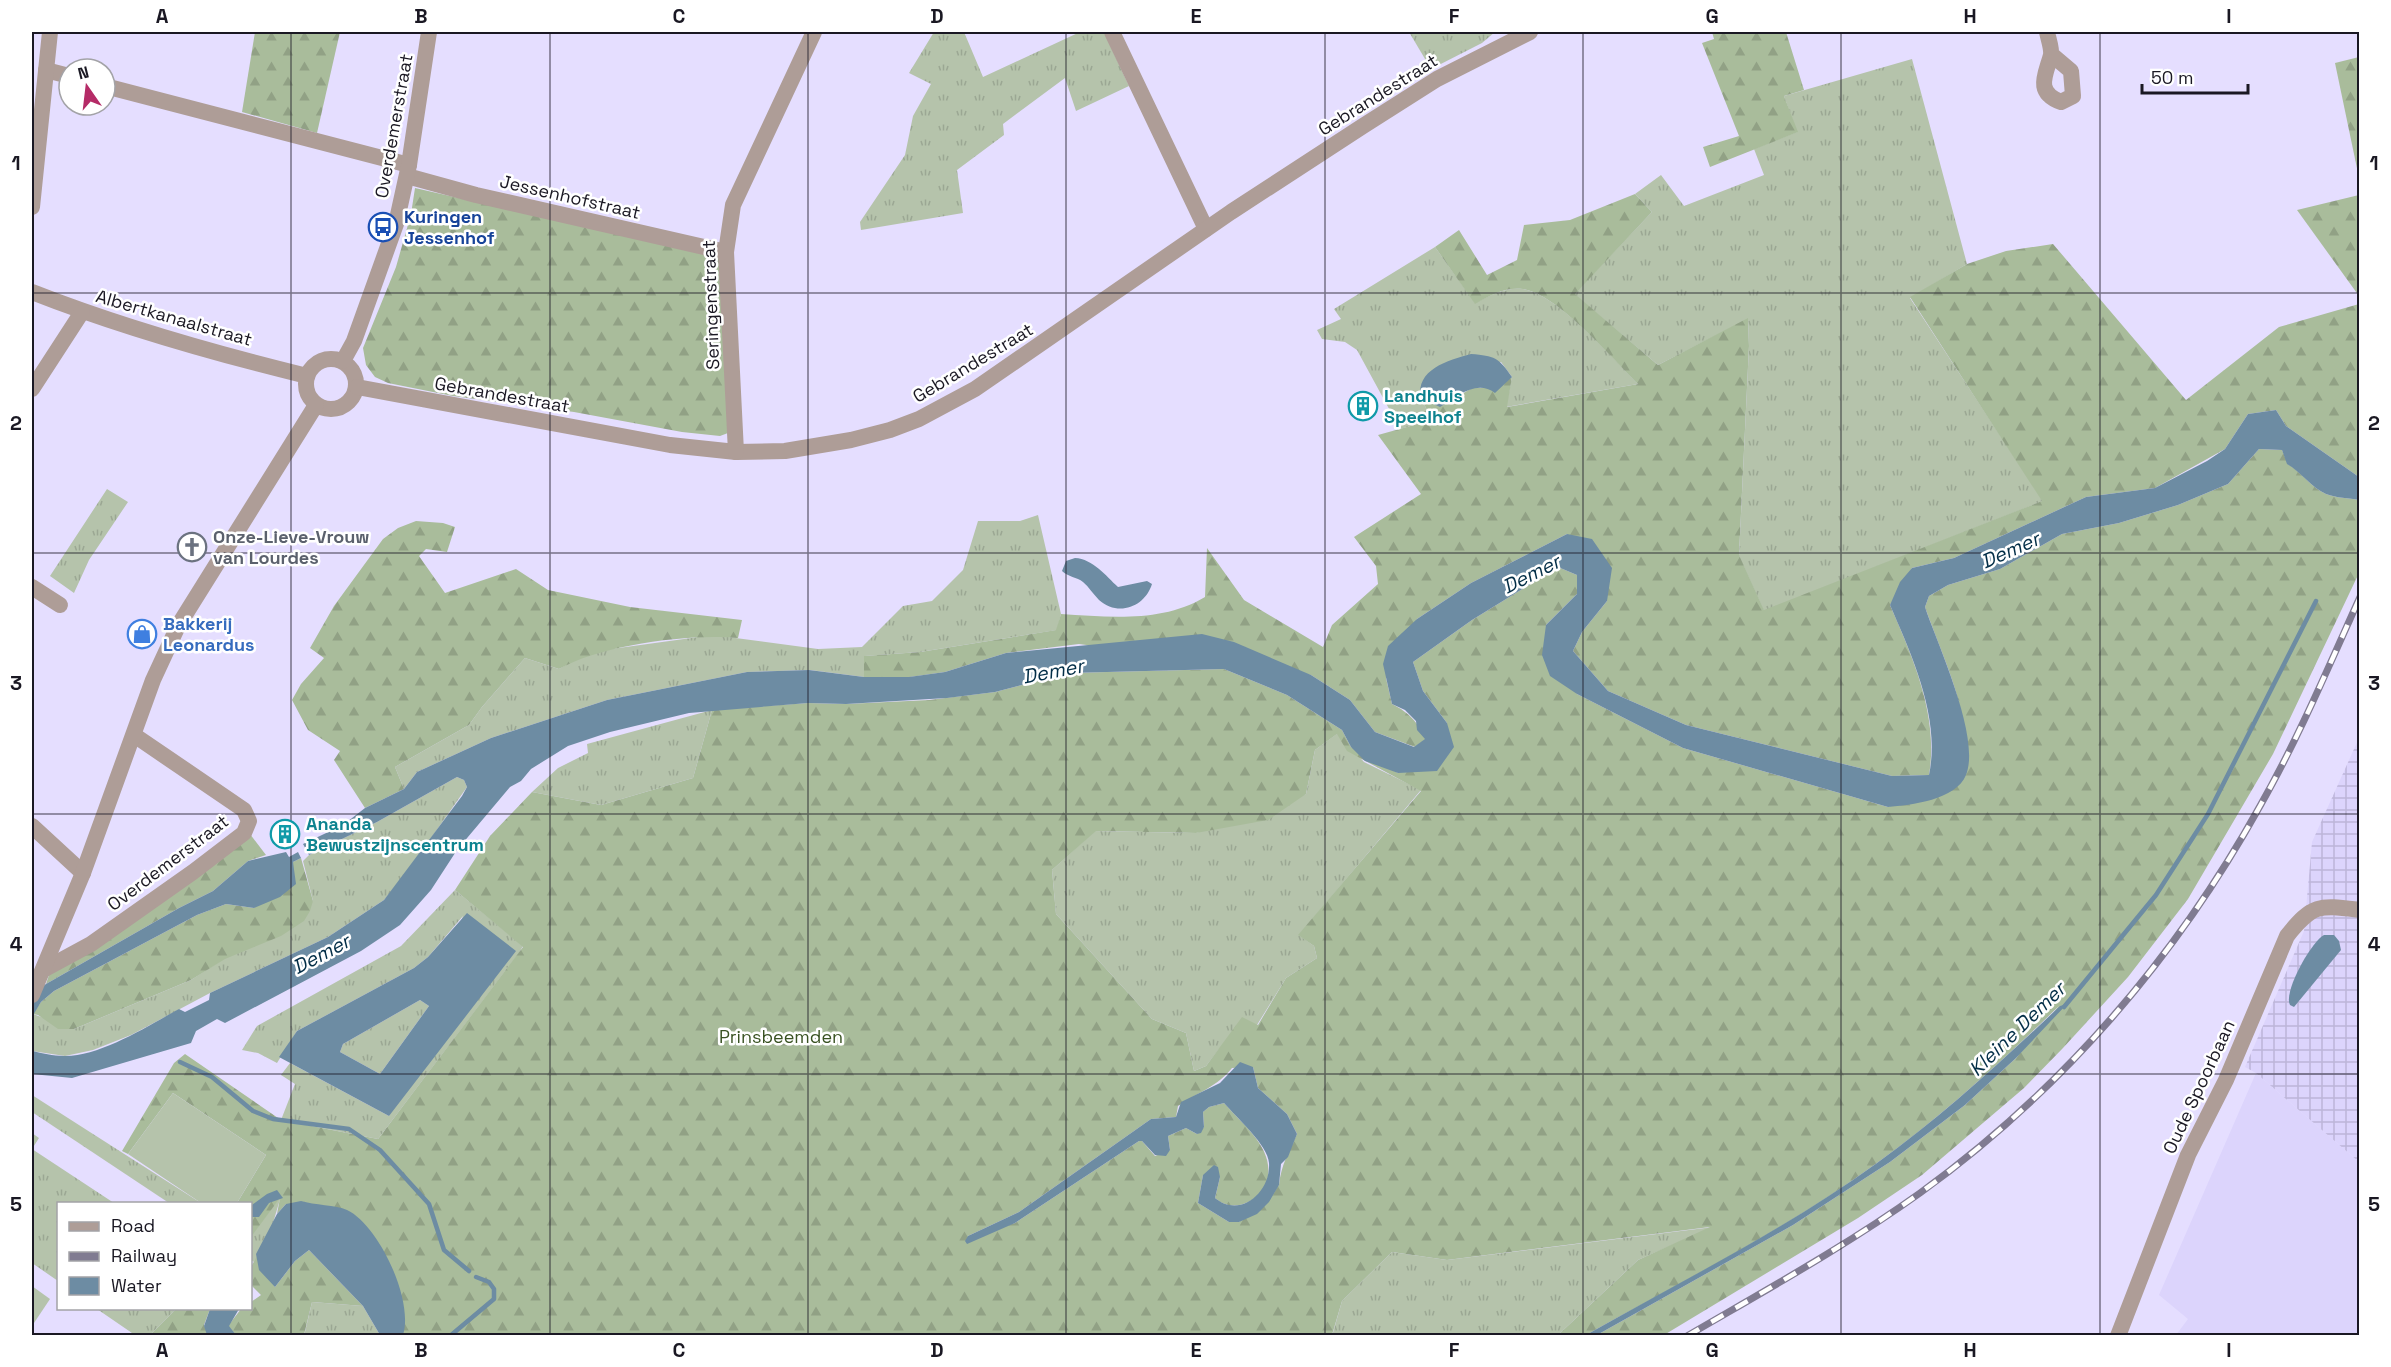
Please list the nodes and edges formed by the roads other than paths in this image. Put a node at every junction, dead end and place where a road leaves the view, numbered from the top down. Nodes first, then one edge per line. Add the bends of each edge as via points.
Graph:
1 (50, 32) edge
2 (429, 32) edge
3 (814, 32) edge
4 (1112, 32) edge
5 (2047, 32) edge
6 (1519, 34) edge
7 (2051, 54) dead end
8 (46, 70) junction
9 (57, 73) edge
10 (117, 89) edge
11 (408, 170) junction
12 (32, 207) edge
13 (1206, 229) junction
14 (726, 252) junction
15 (32, 292) edge
16 (82, 312) junction
17 (343, 361) junction
18 (307, 376) junction
19 (357, 387) junction
20 (32, 389) edge
21 (316, 405) junction
22 (736, 452) junction
23 (32, 587) edge
24 (60, 604) dead end
25 (134, 735) junction
26 (32, 826) edge
27 (83, 873) junction
28 (2360, 910) edge
29 (43, 970) junction
30 (32, 995) edge
31 (2118, 1335) edge

1 - 8 street
2 - 11 street, Overdemerstraat
3 - 14 street, Seringenstraat via 734,205
4 - 13 street
5 - 7 street
6 - 13 street, Gebrandestraat via 1437,79
8 - 9 street
8 - 12 street
10 - 11 street, Jessenhofstraat
11 - 14 street, Jessenhofstraat via 476,195
11 - 17 street, Overdemerstraat via 396,224 354,341
13 - 22 street, Gebrandestraat via 1012,365 919,419 851,440 785,451
14 - 22 street, Seringenstraat
15 - 16 street, Albertkanaalstraat
16 - 18 street, Albertkanaalstraat
16 - 20 street
17 - 18 street via 334,358 317,362
17 - 19 street via 354,372
18 - 21 street via 307,392
19 - 21 street via 346,405 326,409
19 - 22 street, Gebrandestraat via 670,445
21 - 25 street via 178,626
23 - 24 street
25 - 27 street
25 - 29 street, Overdemerstraat via 244,810 249,821 244,833 193,872 91,944
26 - 27 street
27 - 29 street
28 - 31 street, Oude Spoorbaan via 2324,906 2300,919 2287,936 2226,1080 2188,1155
29 - 30 street

